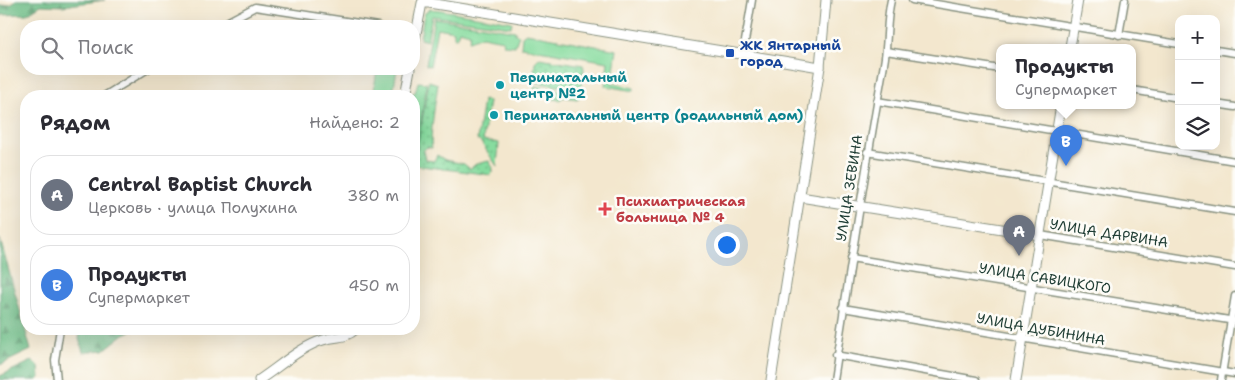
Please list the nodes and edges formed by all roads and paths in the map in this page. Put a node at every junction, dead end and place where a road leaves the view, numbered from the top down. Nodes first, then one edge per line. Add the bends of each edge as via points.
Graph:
1 (752, 0) edge
2 (826, 0) edge
3 (891, 0) edge
4 (912, 0) edge
5 (1078, 0) edge
6 (1125, 0) edge
7 (230, 20) edge
8 (339, 20) edge
9 (418, 20) edge
10 (1074, 26) junction
11 (1119, 35) junction
12 (1175, 43) edge
13 (1071, 44) edge
14 (886, 51) junction
15 (1220, 51) edge
16 (743, 53) junction
17 (1235, 53) edge
18 (820, 67) junction
19 (996, 68) edge
20 (138, 75) edge
21 (409, 75) edge
22 (114, 90) edge
23 (406, 90) edge
24 (1136, 91) edge
25 (1175, 97) edge
26 (878, 101) junction
27 (1220, 105) edge
28 (1235, 107) edge
29 (1060, 109) edge
30 (1057, 132) junction
31 (867, 152) junction
32 (1235, 161) edge
33 (1049, 181) junction
34 (800, 197) junction
35 (860, 206) junction
36 (1235, 212) edge
37 (1040, 235) junction
38 (851, 258) junction
39 (1235, 267) edge
40 (1031, 288) junction
41 (1235, 296) edge
42 (843, 308) junction
43 (1233, 321) edge
44 (59, 335) edge
45 (348, 335) edge
46 (1023, 339) junction
47 (835, 355) junction
48 (1222, 372) junction
49 (1235, 374) edge
50 (58, 380) edge
51 (259, 380) edge
52 (771, 380) edge
53 (833, 380) edge
54 (976, 380) edge
55 (1016, 380) edge
56 (1221, 380) edge

1 - 16 street
2 - 18 street
3 - 14 street, УЛИЦА ЗЕВИНА
4 - 10 street
5 - 10 street
6 - 11 street
7 - 8 street via 255,7
9 - 16 street via 422,3 434,3
10 - 11 street
10 - 13 street
11 - 12 street
14 - 19 street
14 - 26 street, УЛИЦА ЗЕВИНА
15 - 17 street
16 - 18 street
18 - 34 street
20 - 22 street
21 - 23 street
24 - 25 street
26 - 30 street
26 - 31 street, УЛИЦА ЗЕВИНА
27 - 28 street
29 - 30 street
30 - 32 street
30 - 33 street
31 - 33 street
31 - 35 street, УЛИЦА ЗЕВИНА
33 - 36 street
33 - 37 street
34 - 35 street, УЛИЦА ДАРВИНА
34 - 52 street
35 - 37 street, УЛИЦА ДАРВИНА
35 - 38 street, УЛИЦА ЗЕВИНА
37 - 39 street, УЛИЦА ДАРВИНА
37 - 40 street
38 - 40 street, УЛИЦА САВИЦКОГО
38 - 42 street, УЛИЦА ЗЕВИНА
40 - 43 street, УЛИЦА САВИЦКОГО
40 - 46 street
41 - 43 street
42 - 46 street, УЛИЦА ДУБИНИНА
42 - 47 street, УЛИЦА ЗЕВИНА
43 - 48 street
44 - 50 street via 55,360
45 - 51 street via 317,342
46 - 48 street, УЛИЦА ДУБИНИНА
46 - 55 street
47 - 53 street, УЛИЦА ЗЕВИНА
47 - 54 street
48 - 49 street, УЛИЦА ДУБИНИНА
48 - 56 street

